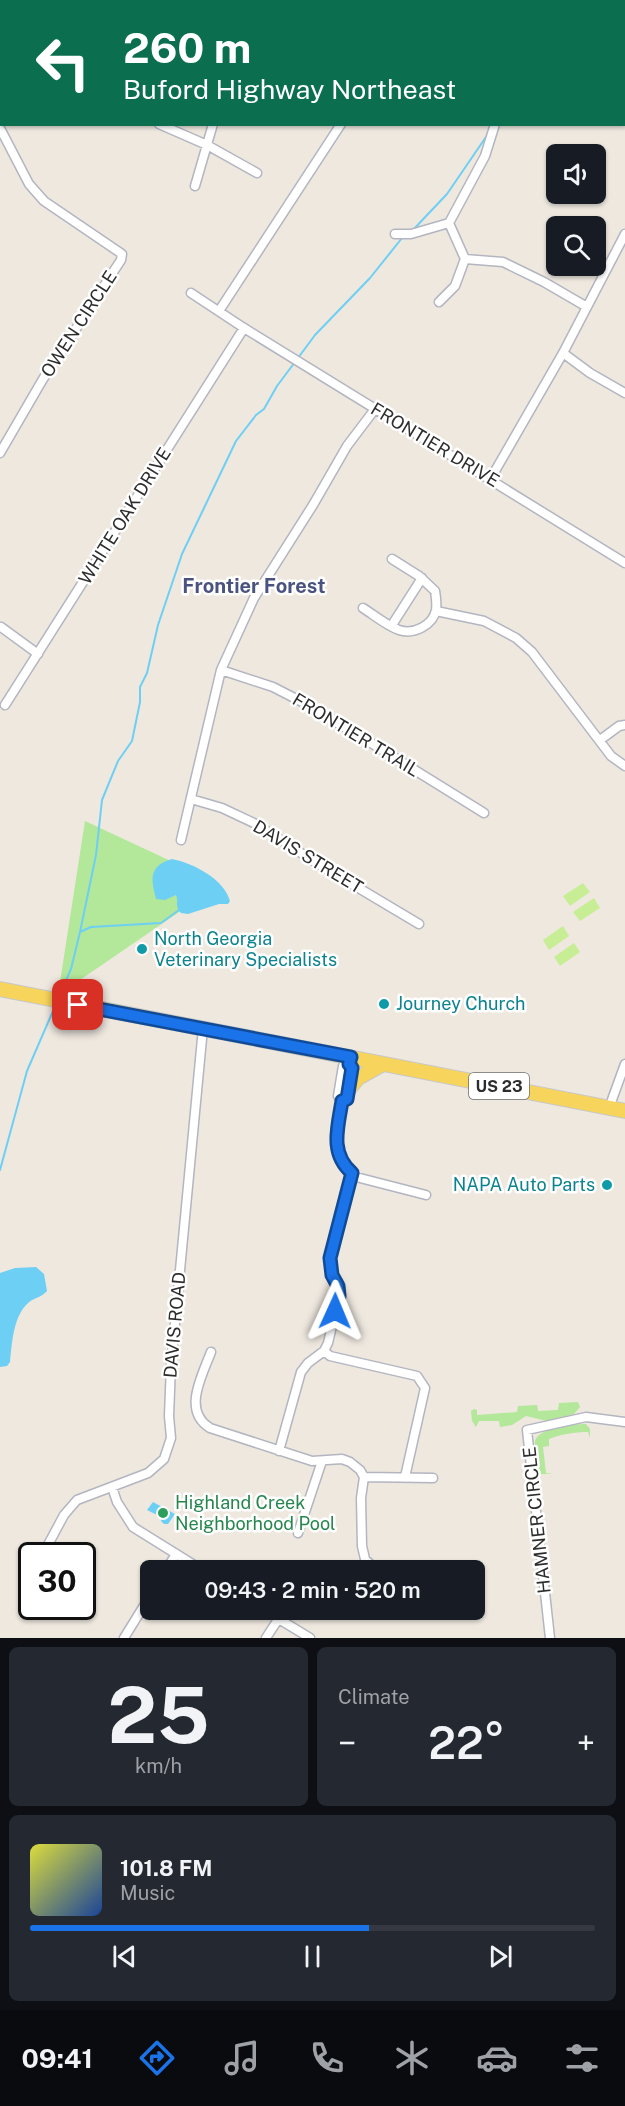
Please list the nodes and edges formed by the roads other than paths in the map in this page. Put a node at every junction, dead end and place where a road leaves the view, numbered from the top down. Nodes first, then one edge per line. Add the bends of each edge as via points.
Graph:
1 (164, 126) edge
2 (212, 126) edge
3 (339, 126) edge
4 (494, 126) edge
5 (0, 130) edge
6 (207, 145) junction
7 (256, 173) dead end
8 (195, 186) dead end
9 (448, 223) junction
10 (395, 234) dead end
11 (625, 234) edge
12 (465, 259) junction
13 (191, 293) dead end
14 (440, 302) dead end
15 (587, 306) junction
16 (219, 311) junction
17 (244, 328) junction
18 (563, 353) junction
19 (625, 393) edge
20 (375, 409) junction
21 (0, 453) edge
22 (490, 478) junction
23 (392, 559) dead end
24 (625, 563) edge
25 (422, 578) junction
26 (363, 608) dead end
27 (436, 611) junction
28 (392, 625) junction
29 (0, 627) edge
30 (38, 654) junction
31 (221, 670) junction
32 (5, 705) dead end
33 (625, 725) edge
34 (600, 740) junction
35 (625, 766) edge
36 (191, 799) junction
37 (483, 813) dead end
38 (181, 840) dead end
39 (420, 924) dead end
40 (0, 989) edge
41 (202, 1028) junction
42 (350, 1060) junction
43 (383, 1064) junction
44 (625, 1064) edge
45 (346, 1095) junction
46 (609, 1108) junction
47 (625, 1111) edge
48 (352, 1173) junction
49 (426, 1195) dead end
50 (324, 1351) junction
51 (211, 1352) dead end
52 (625, 1422) edge
53 (279, 1451) junction
54 (322, 1461) junction
55 (364, 1477) junction
56 (405, 1477) junction
57 (434, 1478) dead end
58 (112, 1487) junction
59 (298, 1533) dead end
60 (50, 1542) edge
61 (176, 1554) junction
62 (172, 1560) edge
63 (186, 1560) edge
64 (366, 1560) edge
65 (140, 1612) edge
66 (278, 1620) edge
67 (282, 1620) edge
68 (124, 1638) edge
69 (266, 1638) edge
70 (310, 1638) edge
71 (550, 1638) edge

1 - 6 street
2 - 6 street
3 - 16 street
4 - 9 street via 485,156
5 - 21 street, OWEN CIRCLE via 29,184 44,201 122,254
6 - 7 street
6 - 8 street
9 - 10 street via 411,234
9 - 12 street
11 - 15 street
12 - 14 street via 455,286
12 - 15 street via 503,262
13 - 16 street
15 - 18 street
16 - 17 street, FRONTIER DRIVE
17 - 20 street, FRONTIER DRIVE
17 - 30 street, WHITE OAK DRIVE
18 - 19 street
18 - 22 street
20 - 22 street, FRONTIER DRIVE
20 - 31 street via 347,446 254,598
22 - 24 street, FRONTIER DRIVE
23 - 25 street
25 - 27 street via 435,591
25 - 28 street
26 - 28 street
27 - 28 street via 434,618 412,631
27 - 34 street via 484,621 516,638 532,652
29 - 30 street
30 - 32 street, WHITE OAK DRIVE
31 - 36 street
31 - 37 street, FRONTIER TRAIL via 273,687 306,704
33 - 34 street
34 - 35 street via 611,756
36 - 38 street
36 - 39 street, DAVIS STREET via 256,824
40 - 41 main road, US 23
41 - 42 main road, US 23
41 - 58 street, DAVIS ROAD via 171,1365 171,1438 164,1459 148,1473
42 - 43 main road, US 23
42 - 45 street
42 - 45 street via 344,1066 338,1096
43 - 45 main road via 357,1078
43 - 46 main road, US 23
44 - 46 street
45 - 48 street via 335,1137 345,1167
46 - 47 main road, US 23
48 - 49 street
48 - 50 street via 330,1258 339,1296
50 - 53 street via 301,1371
50 - 56 street via 341,1359 417,1376 425,1388
51 - 53 street via 197,1391 196,1413 201,1423
52 - 71 street, HAMNER CIRCLE via 586,1417 527,1430
53 - 54 street
54 - 55 street via 350,1462
54 - 59 street
55 - 56 street
55 - 64 street via 362,1546
56 - 57 street
58 - 60 street, DAVIS ROAD via 77,1500
58 - 61 street via 133,1527
61 - 62 street
61 - 63 street
65 - 68 street
66 - 69 street
67 - 70 street

